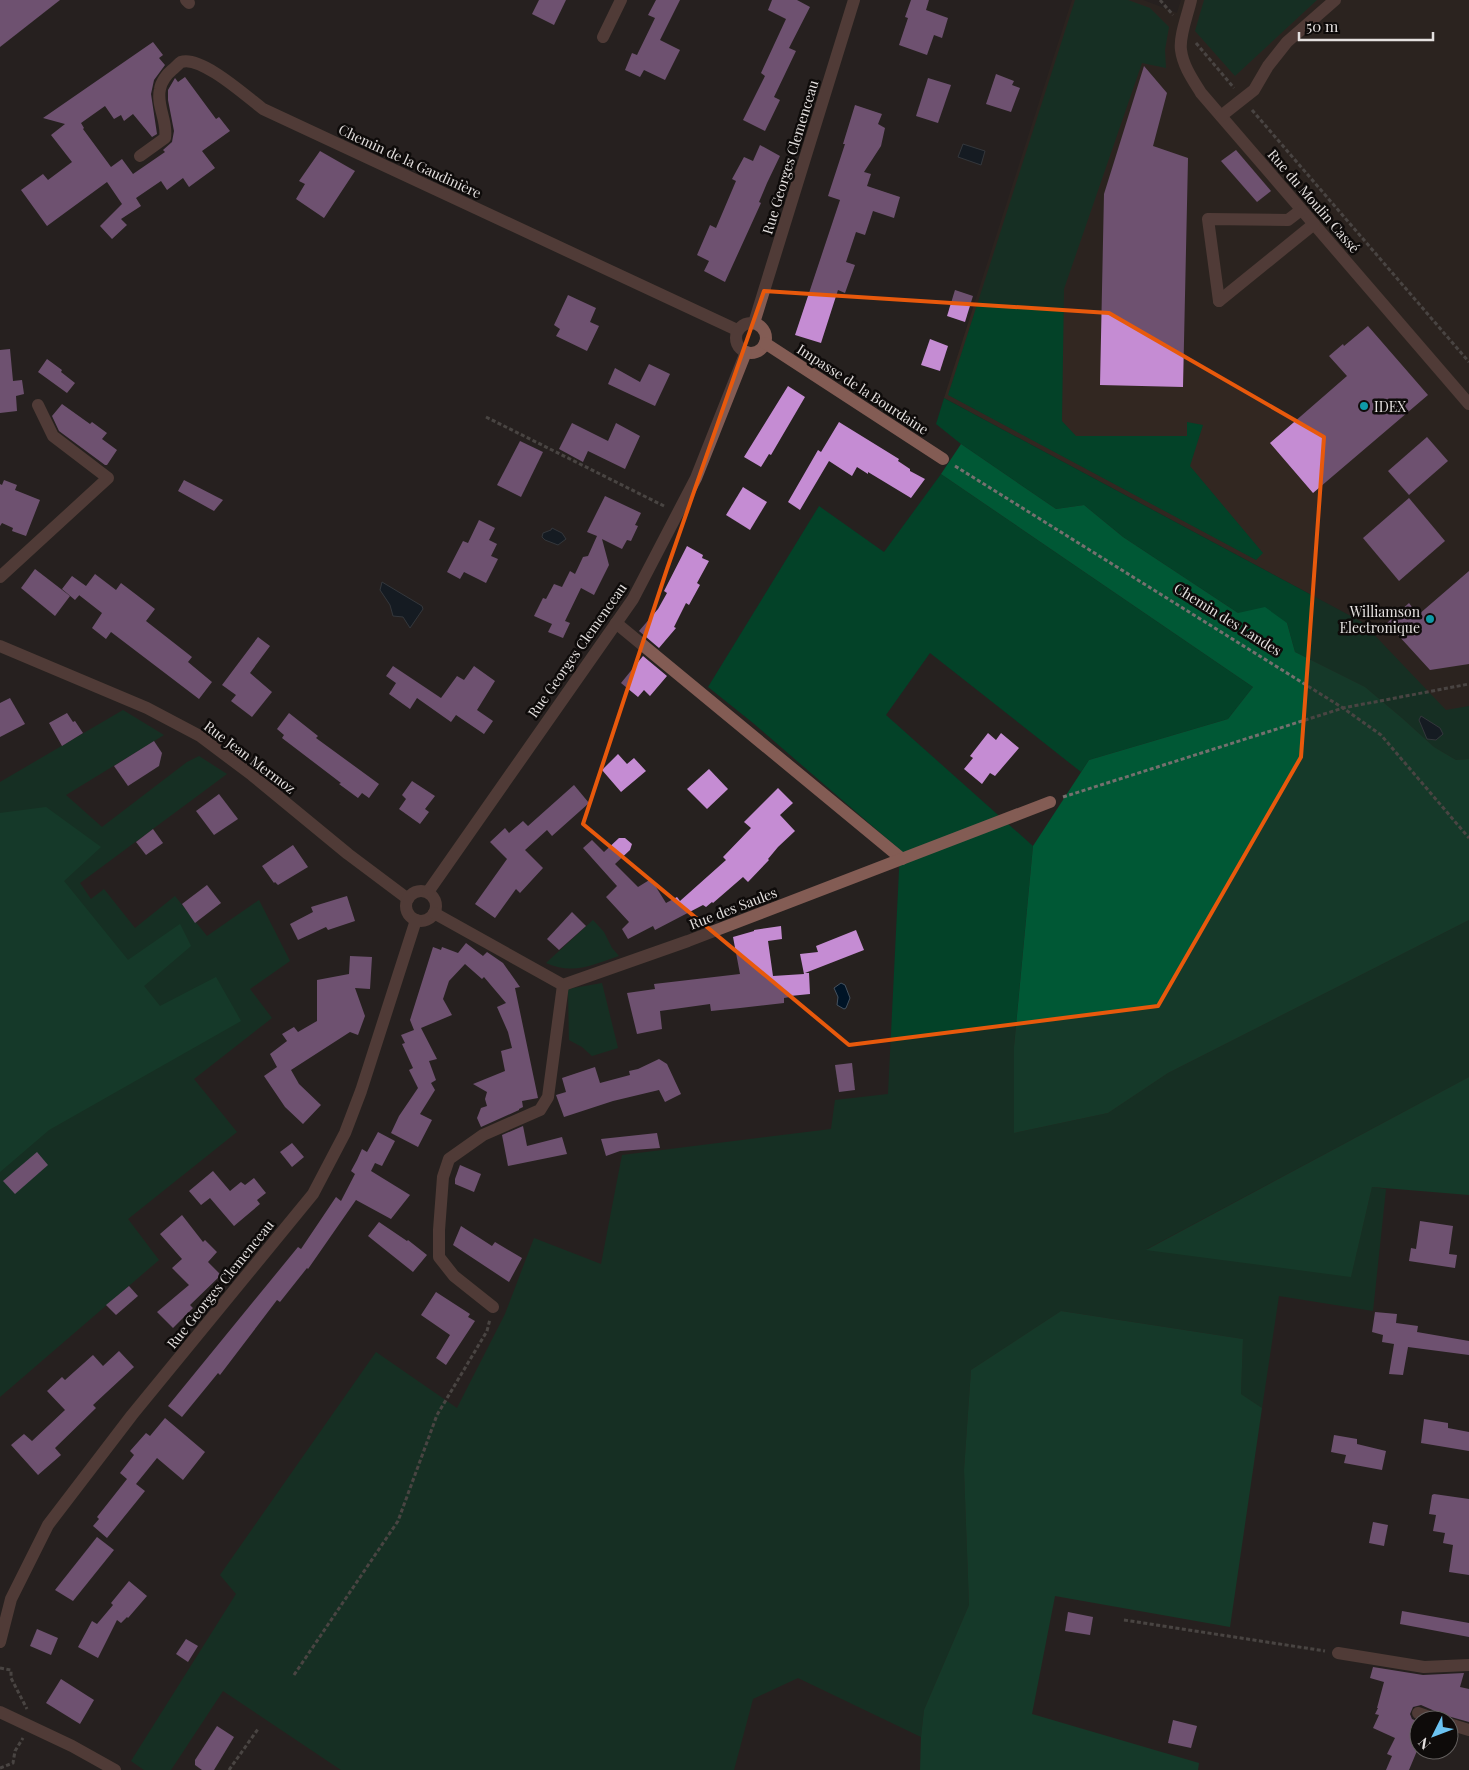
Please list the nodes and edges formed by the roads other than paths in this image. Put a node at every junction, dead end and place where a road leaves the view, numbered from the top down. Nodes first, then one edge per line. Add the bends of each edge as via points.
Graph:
1 (621, 0) edge
2 (1192, 0) edge
3 (1335, 0) edge
4 (851, 1) edge
5 (603, 38) dead end
6 (1221, 116) junction
7 (140, 156) dead end
8 (1301, 210) junction
9 (1314, 224) junction
10 (754, 323) junction
11 (737, 330) junction
12 (765, 343) junction
13 (746, 352) junction
14 (1469, 404) edge
15 (38, 405) dead end
16 (944, 459) road end
17 (0, 578) edge
18 (616, 623) junction
19 (0, 646) edge
20 (1050, 802) road end
21 (902, 859) junction
22 (428, 892) junction
23 (408, 899) junction
24 (434, 913) junction
25 (416, 920) junction
26 (563, 985) junction
27 (492, 1307) road end
28 (0, 1642) edge
29 (1338, 1653) road end
30 (1469, 1665) edge
31 (0, 1712) edge
32 (115, 1770) edge

1 - 5 street
2 - 6 street, Rue du Moulin Cassé via 1181,50 1188,72
3 - 6 street via 1287,42 1254,90
4 - 10 street, Rue Georges Clemenceau
6 - 8 street, Rue du Moulin Cassé
7 - 11 street, Chemin de la Gaudinière via 165,138 167,129 159,104 160,87 168,73 181,62 195,61 225,79 263,109
8 - 9 street, Rue du Moulin Cassé
8 - 9 street via 1288,220 1208,219 1220,301
9 - 14 street, Rue du Moulin Cassé
10 - 11 street via 745,324
10 - 12 street via 763,328
11 - 13 street via 737,346
12 - 13 street via 759,351
12 - 16 street, Impasse de la Bourdaine
13 - 18 street, Rue Georges Clemenceau via 696,478 633,599
15 - 17 street via 53,436 108,478
18 - 21 street
18 - 22 street, Rue Georges Clemenceau
19 - 23 street, Rue Jean Mermoz via 147,708 200,736
20 - 21 street, Rue des Saules
21 - 26 street, Rue des Saules
22 - 23 street via 416,892
22 - 24 street via 435,900
23 - 25 street via 406,908
24 - 25 street via 427,920
24 - 26 street
25 - 28 street, Rue Georges Clemenceau via 361,1091 345,1133 313,1194 132,1415 48,1525 11,1599
26 - 27 street via 548,1097 540,1110 470,1144 449,1159 443,1177 439,1257 454,1276
29 - 30 street via 1424,1667
31 - 32 street

